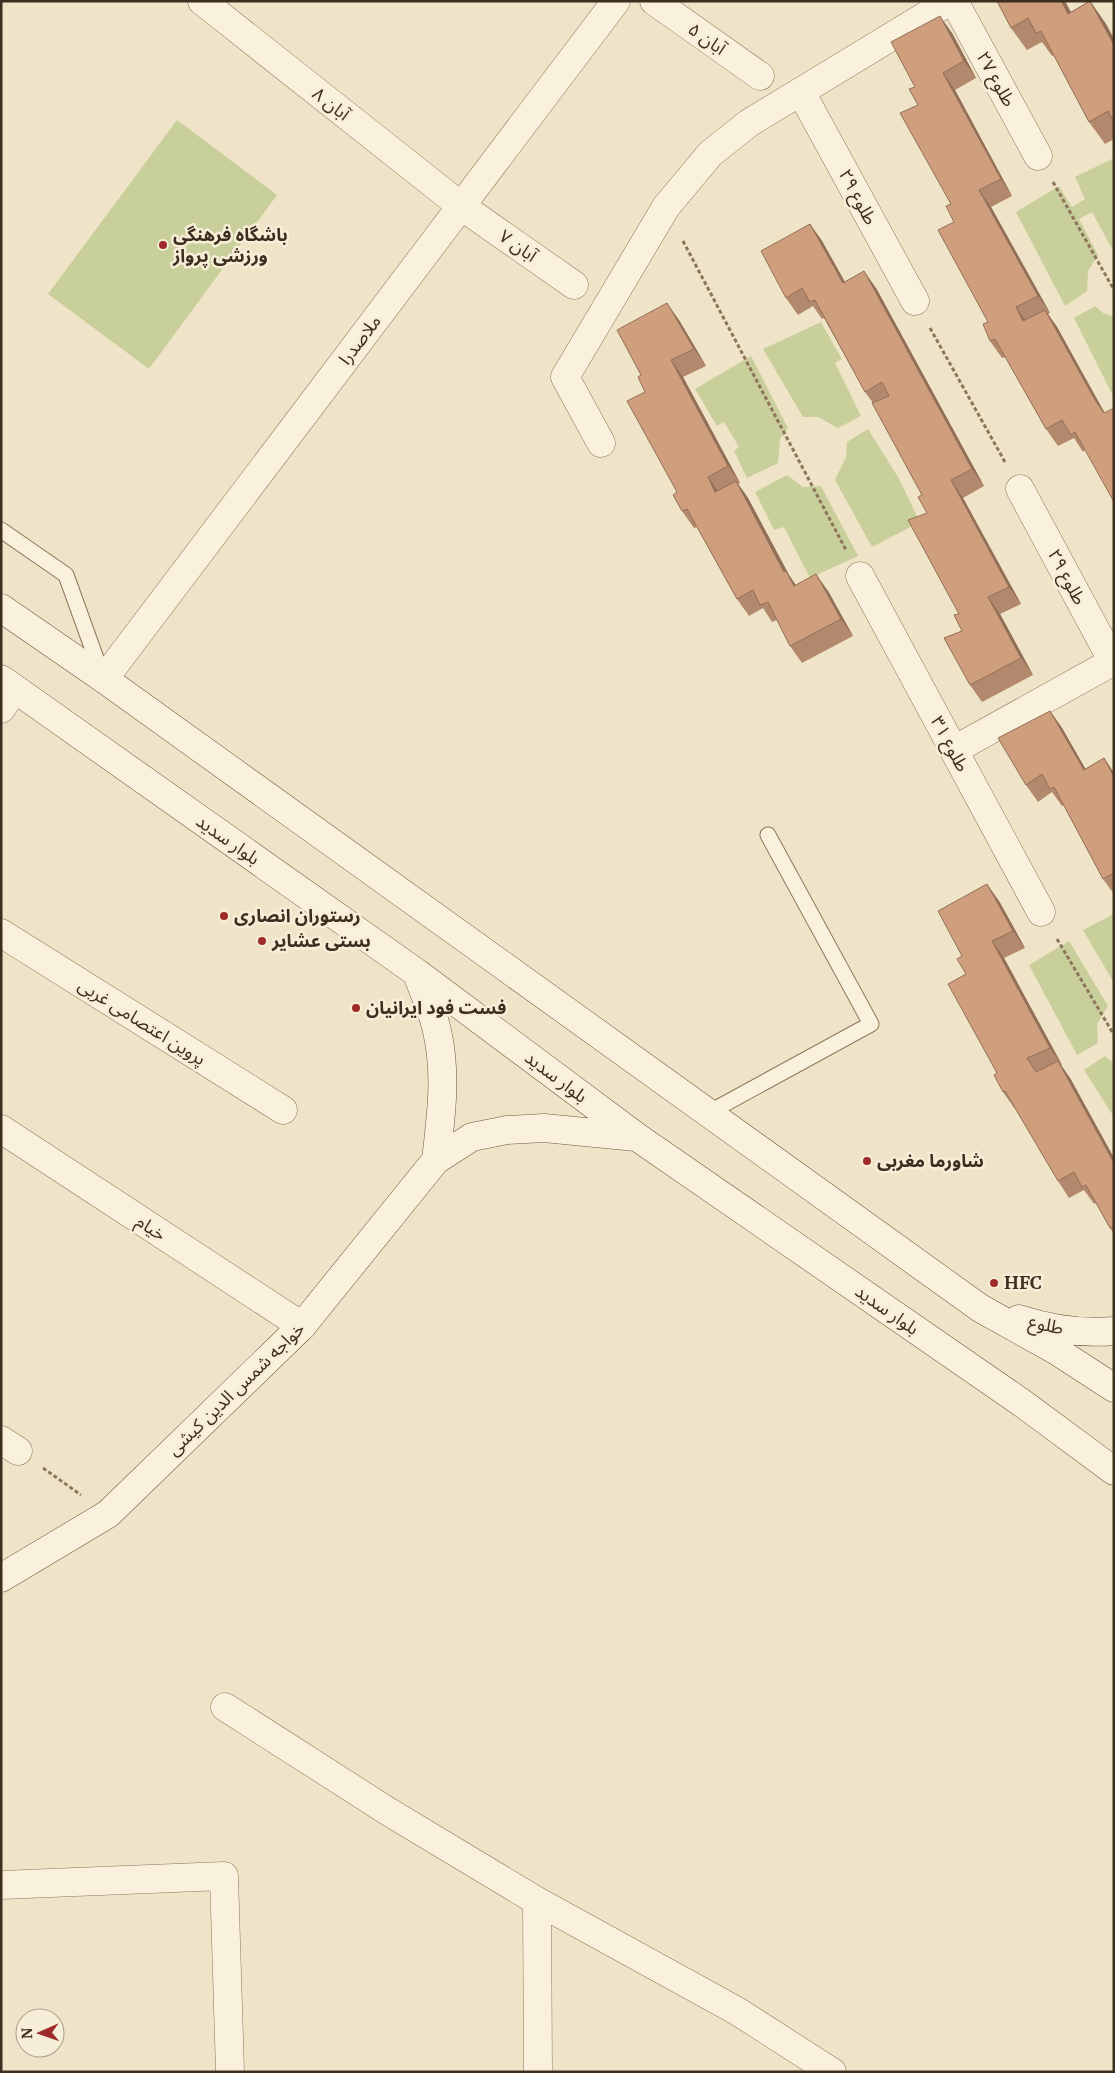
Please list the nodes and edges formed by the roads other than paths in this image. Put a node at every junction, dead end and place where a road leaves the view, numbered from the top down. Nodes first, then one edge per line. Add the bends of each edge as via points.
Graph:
1 (202, 1) edge
2 (616, 1) edge
3 (654, 1) edge
4 (952, 1) edge
5 (760, 76) dead end
6 (801, 92) junction
7 (1038, 156) road end
8 (461, 206) junction
9 (574, 285) dead end
10 (915, 301) road end
11 (601, 443) dead end
12 (1020, 489) road end
13 (1, 530) edge
14 (860, 576) road end
15 (1, 608) edge
16 (1113, 662) edge
17 (104, 678) junction
18 (6, 692) edge
19 (954, 750) junction
20 (768, 835) dead end
21 (1041, 912) road end
22 (1, 933) edge
23 (417, 973) junction
24 (284, 1110) dead end
25 (708, 1113) junction
26 (1, 1129) edge
27 (637, 1138) junction
28 (436, 1160) junction
29 (980, 1308) junction
30 (302, 1326) junction
31 (1114, 1332) edge
32 (1114, 1388) edge
33 (1114, 1471) edge
34 (1, 1578) edge
35 (225, 1707) dead end
36 (1, 1885) edge
37 (537, 1901) junction
38 (230, 2072) edge
39 (538, 2072) edge
40 (832, 2072) edge

1 - 8 street, آبان ۸
2 - 8 street, ملاصدرا
3 - 5 street, آبان ۵
4 - 6 street
4 - 7 street, طلوع ۲۷
6 - 10 street, طلوع ۲۹
6 - 11 street via 749,123 710,154 666,208 565,376
8 - 9 street, آبان ۷
8 - 17 street, ملاصدرا
12 - 16 street, طلوع ۲۹
13 - 17 lane via 66,575
14 - 19 street, طلوع ۳۱
15 - 17 street
16 - 19 street
17 - 25 street
18 - 23 street, بلوار سدید
19 - 21 street, طلوع ۳۱
20 - 25 lane via 872,1024
22 - 24 street, پروین اعتصامی غربی
23 - 27 street, بلوار سدید
23 - 28 street via 437,1029 443,1067
25 - 29 street
26 - 30 street, خیام
27 - 28 street, خواجه شمس الدين كيشی via 544,1128 507,1130 472,1137
27 - 33 street, بلوار سدید via 1022,1403
28 - 30 street, خواجه شمس الدين كيشی
29 - 31 street, طلوع via 1066,1330
29 - 32 street via 1057,1351
30 - 34 street, خواجه شمس الدين كيشی via 108,1514
35 - 37 street via 389,1812
36 - 38 street via 224,1876
37 - 39 street
37 - 40 street via 737,2011

